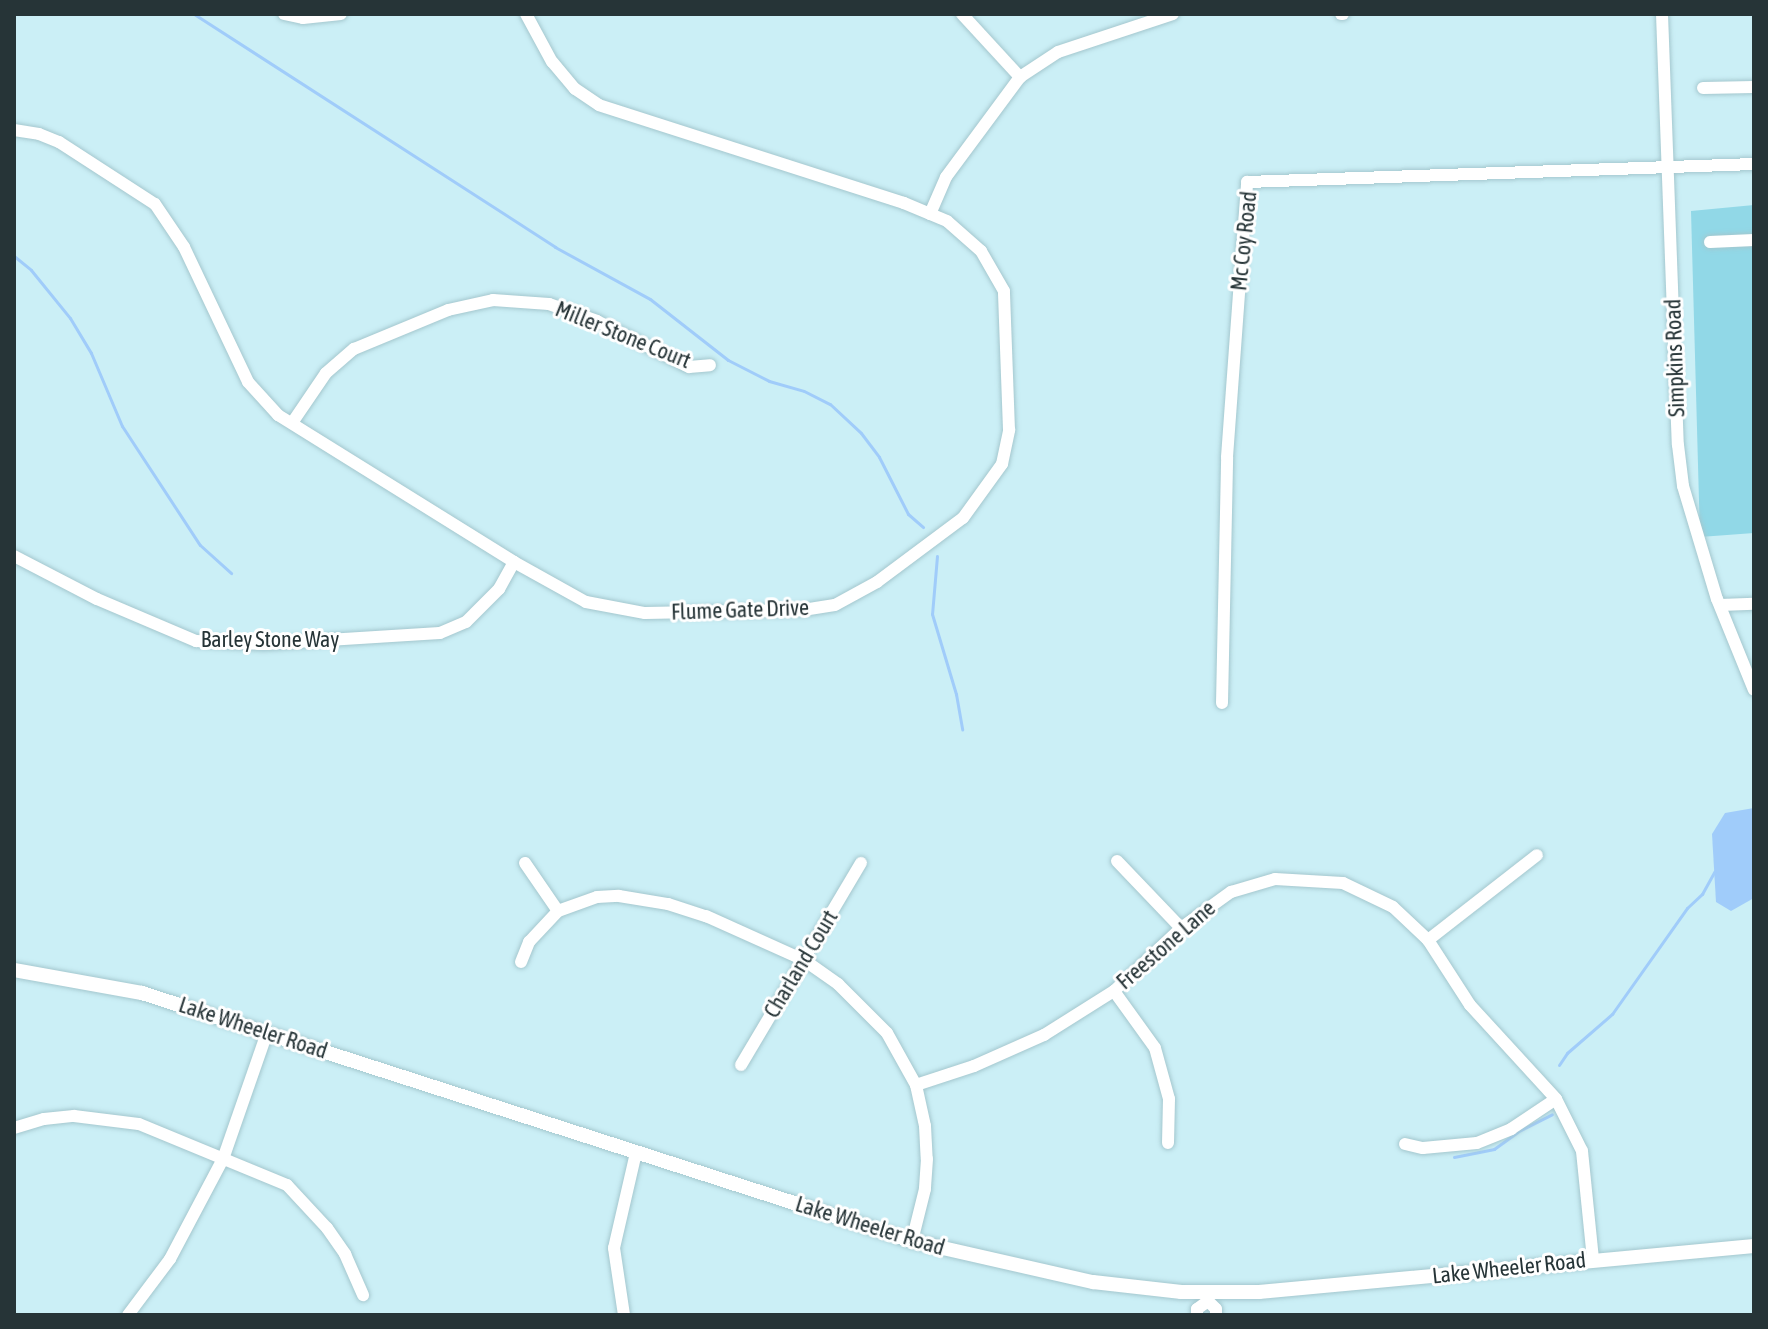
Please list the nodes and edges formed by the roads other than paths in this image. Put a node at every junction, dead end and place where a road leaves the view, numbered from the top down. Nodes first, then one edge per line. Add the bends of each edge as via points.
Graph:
1 (284, 14) edge
2 (341, 14) edge
3 (526, 14) edge
4 (962, 14) edge
5 (1173, 14) edge
6 (1662, 14) edge
7 (1020, 77) junction
8 (1754, 87) edge
9 (1703, 88) dead end
10 (14, 130) edge
11 (1754, 164) edge
12 (1669, 169) junction
13 (930, 214) junction
14 (1754, 240) edge
15 (1710, 242) dead end
16 (710, 365) dead end
17 (292, 423) junction
18 (14, 556) edge
19 (514, 562) junction
20 (1754, 604) edge
21 (1720, 605) junction
22 (1754, 690) edge
23 (1222, 703) dead end
24 (1537, 855) dead end
25 (1117, 861) dead end
26 (525, 863) dead end
27 (861, 863) dead end
28 (558, 911) junction
29 (1181, 928) junction
30 (1428, 940) junction
31 (804, 960) junction
32 (521, 962) dead end
33 (14, 970) edge
34 (1114, 991) junction
35 (267, 1033) junction
36 (741, 1065) dead end
37 (916, 1085) junction
38 (1556, 1099) junction
39 (14, 1128) edge
40 (1168, 1143) dead end
41 (1405, 1144) dead end
42 (636, 1153) junction
43 (223, 1159) junction
44 (912, 1241) junction
45 (1754, 1246) edge
46 (1593, 1259) junction
47 (363, 1295) dead end
48 (1208, 1297) junction
49 (128, 1315) edge
50 (624, 1315) edge
51 (1197, 1315) edge
52 (1216, 1315) edge

1 - 2 street
3 - 13 street, Flume Gate Drive via 552,62 575,89 599,105
4 - 7 street
5 - 7 street via 1058,52
6 - 12 street, Simpkins Road
7 - 13 street via 946,177
8 - 9 street
10 - 17 street, Flume Gate Drive via 59,142 155,204 184,247 248,382 264,403
11 - 12 street
12 - 21 street, Simpkins Road via 1678,445 1690,516
12 - 23 street, Mc Coy Road via 1247,182 1227,457
13 - 19 street, Flume Gate Drive via 947,221 981,251 1004,291 1009,430 1002,464 963,518 877,582 835,605 803,610 613,609 586,602
14 - 15 street
16 - 17 street, Miller Stone Court via 689,367 597,321 549,304 493,300 448,310 354,349 326,373
17 - 19 street, Flume Gate Drive
18 - 19 street, Barley Stone Way via 196,641 264,644 440,633 466,622 499,589
20 - 21 street
21 - 22 street, Simpkins Road
24 - 30 street
25 - 29 street
26 - 28 street
27 - 31 street, Charland Court
28 - 31 street via 597,897 641,898 706,916
28 - 32 street via 529,942
29 - 30 street, Freestone Lane via 1231,892 1299,878 1363,890 1393,907
29 - 34 street, Freestone Lane
30 - 38 street, Freestone Lane via 1470,1005
31 - 36 street, Charland Court
31 - 37 street via 870,1012
33 - 35 street, Lake Wheeler Road via 142,993
34 - 37 street, Freestone Lane via 1017,1049
34 - 40 street via 1155,1048 1169,1099
35 - 42 street, Lake Wheeler Road
35 - 43 street
37 - 44 street via 927,1159
38 - 41 street via 1511,1129 1477,1143 1423,1148
38 - 46 street, Freestone Lane via 1582,1151
39 - 43 street via 44,1119 108,1118 139,1124
42 - 44 street, Lake Wheeler Road
42 - 50 street via 614,1248
43 - 47 street via 287,1185 345,1254
43 - 49 street via 170,1259
44 - 48 street, Lake Wheeler Road via 1093,1282
45 - 46 street, Lake Wheeler Road
46 - 48 street, Lake Wheeler Road
48 - 51 street
48 - 52 street

